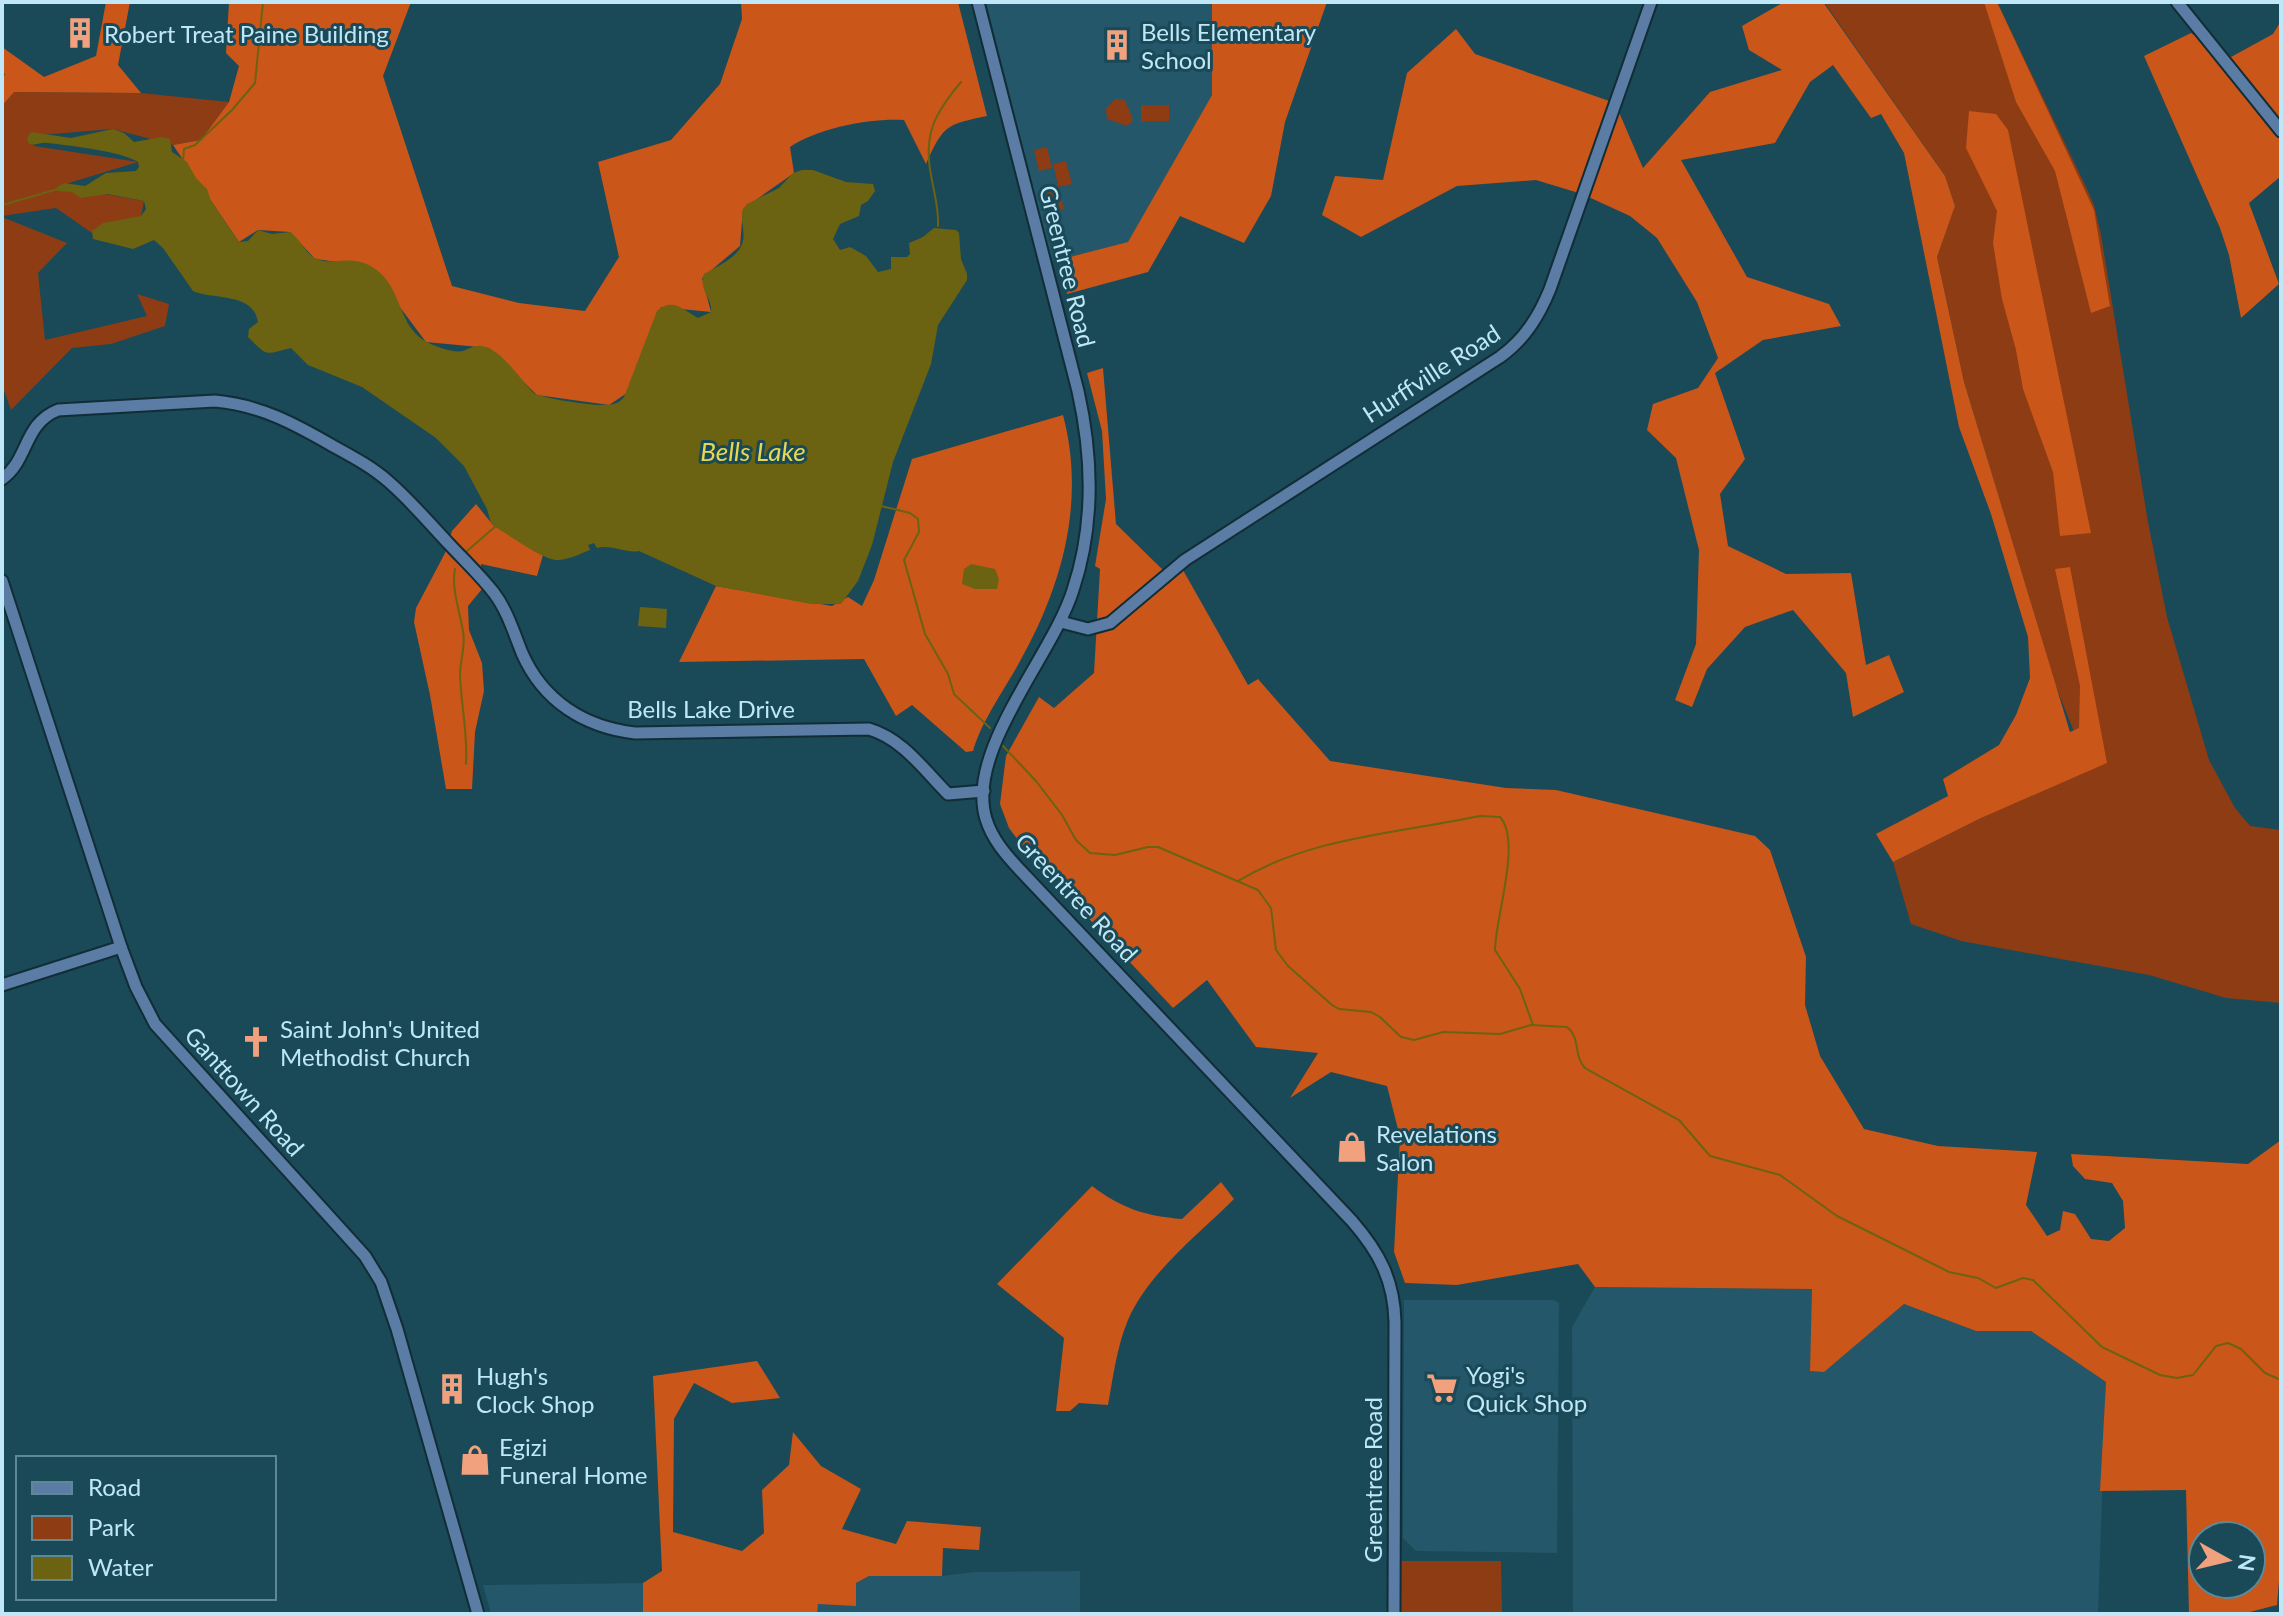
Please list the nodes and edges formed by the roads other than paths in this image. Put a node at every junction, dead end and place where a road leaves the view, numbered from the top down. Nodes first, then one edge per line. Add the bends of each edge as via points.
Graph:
1 (978, 2) edge
2 (1651, 2) edge
3 (2177, 2) edge
4 (2281, 131) edge
5 (2, 479) edge
6 (2, 581) edge
7 (1061, 622) junction
8 (984, 791) junction
9 (121, 947) junction
10 (2, 985) edge
11 (478, 1614) edge
12 (1394, 1614) edge

1 - 7 street, Greentree Road via 1076,382 1087,444 1087,535
2 - 7 street, Hurffville Road via 1550,289 1523,337 1500,357 1185,560 1110,623 1088,629
3 - 4 street
5 - 8 street, Bells Lake Drive via 37,424 58,410 215,401 266,412 364,463 392,485 492,590 536,679 556,702 582,718 635,733 869,729 901,745 948,794
6 - 9 street, Ganttown Road
7 - 8 street, Greentree Road via 995,741
8 - 12 street, Greentree Road via 986,821 1003,851 1352,1221 1384,1265 1393,1290 1395,1322
9 - 10 street
9 - 11 street, Ganttown Road via 155,1024 365,1256 381,1282

